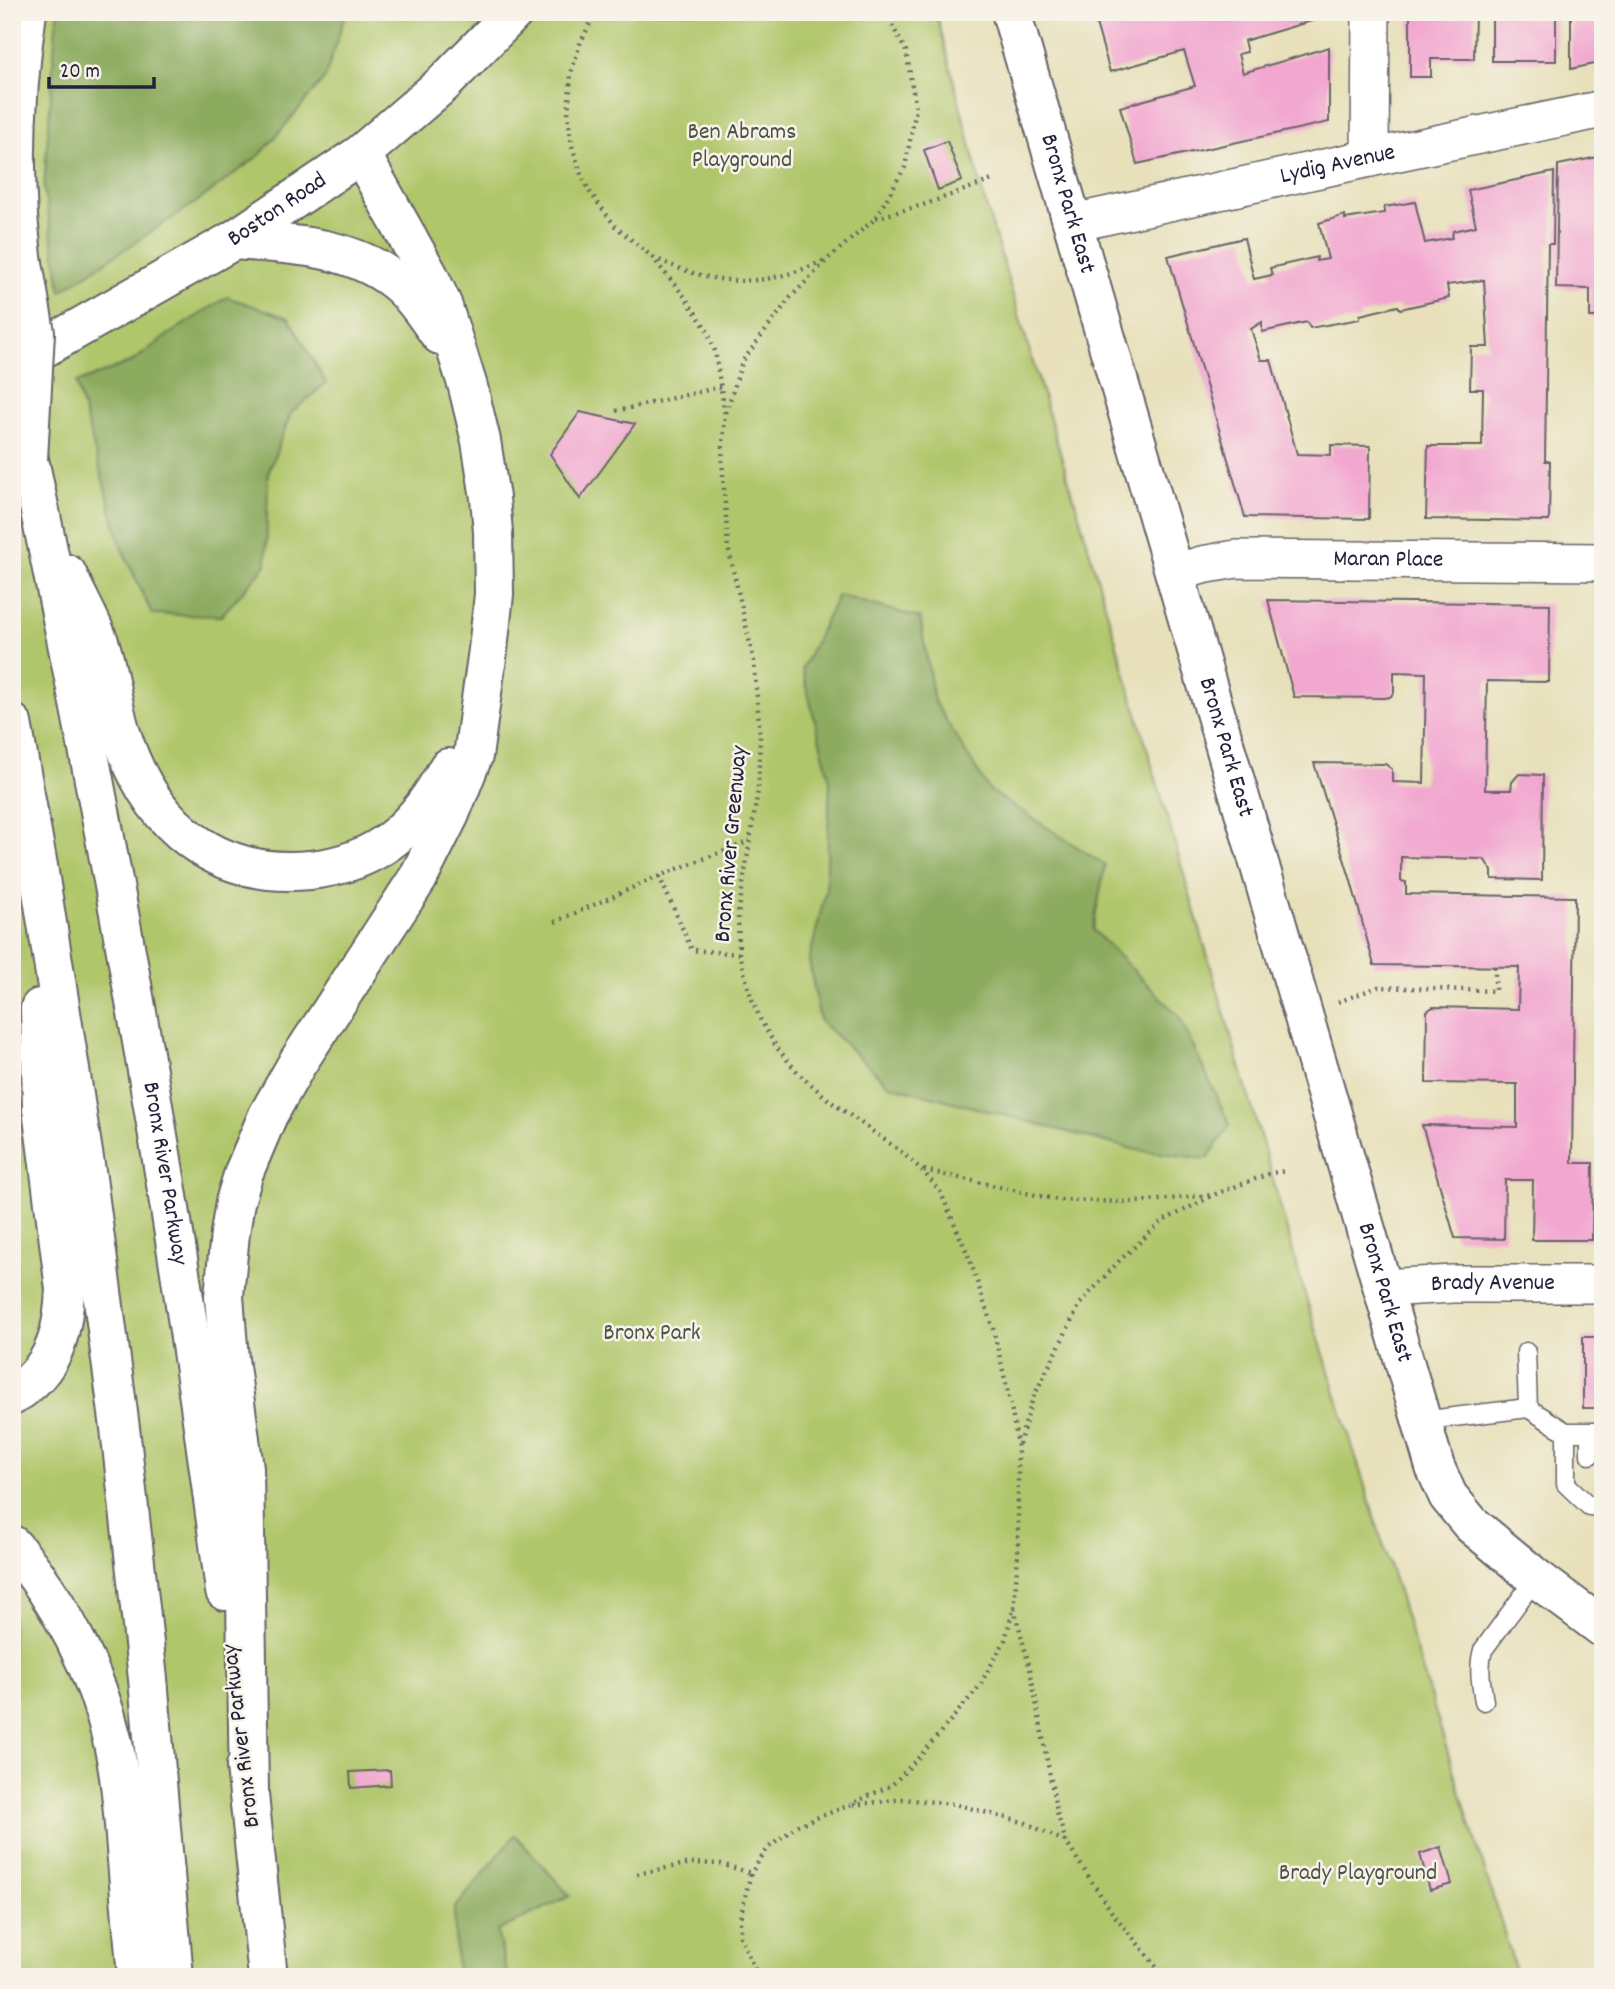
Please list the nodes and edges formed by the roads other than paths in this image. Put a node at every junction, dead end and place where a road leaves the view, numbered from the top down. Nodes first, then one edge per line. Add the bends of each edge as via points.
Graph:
1 (27, 12) edge
2 (514, 12) edge
3 (1011, 12) edge
4 (1371, 12) edge
5 (1603, 109) edge
6 (361, 154) junction
7 (1370, 158) junction
8 (1073, 223) junction
9 (234, 240) junction
10 (459, 360) junction
11 (12, 366) edge
12 (12, 380) edge
13 (28, 459) junction
14 (41, 519) junction
15 (1603, 562) edge
16 (1174, 573) junction
17 (488, 650) junction
18 (12, 723) edge
19 (38, 866) junction
20 (1603, 1284) edge
21 (1383, 1288) junction
22 (1526, 1352) dead end
23 (12, 1396) edge
24 (1528, 1408) junction
25 (1421, 1421) junction
26 (1566, 1432) junction
27 (1596, 1432) edge
28 (1590, 1455) dead end
29 (1594, 1503) edge
30 (15, 1557) edge
31 (1536, 1578) junction
32 (1603, 1628) edge
33 (1484, 1701) dead end
34 (249, 1791) junction
35 (137, 1977) edge
36 (174, 1977) edge
37 (268, 1977) edge

1 - 13 main road, bridge via 15,177 35,333
2 - 6 main road, Boston Road via 444,83
3 - 8 main road, Bronx Park East
4 - 7 street
5 - 7 street, Lydig Avenue
6 - 9 main road, Boston Road
6 - 10 main road via 429,276
7 - 8 street, Lydig Avenue
8 - 16 main road, Bronx Park East
9 - 10 main road via 313,247 376,269 409,294
9 - 11 main road, Boston Road
10 - 17 main road via 476,415 490,498 494,594
12 - 13 main road, Bronx River Parkway, bridge
13 - 14 main road, Bronx River Parkway
14 - 17 main road via 99,642 117,722 140,779 185,836 228,861 276,871 321,869 367,854 407,828 448,769
14 - 34 main road, Bronx River Parkway via 114,885 169,1206
15 - 16 street, Maran Place via 1236,559
16 - 21 main road, Bronx Park East
17 - 34 main road via 473,756 450,814 418,878 268,1115 235,1202 224,1296 244,1468
18 - 19 main road
19 - 23 main road via 42,1109 65,1289 61,1328 49,1361
19 - 36 main road via 120,1428
20 - 21 street, Brady Avenue
21 - 25 main road, Bronx Park East
22 - 24 lane
24 - 25 lane
24 - 26 lane
25 - 31 main road, Bronx Park East via 1448,1496 1471,1524
26 - 27 lane
26 - 29 lane via 1566,1484
27 - 28 lane
30 - 35 main road via 53,1601 83,1658 106,1717 122,1800
31 - 32 main road, Bronx Park East
31 - 33 lane via 1483,1650
34 - 37 main road, Bronx River Parkway

